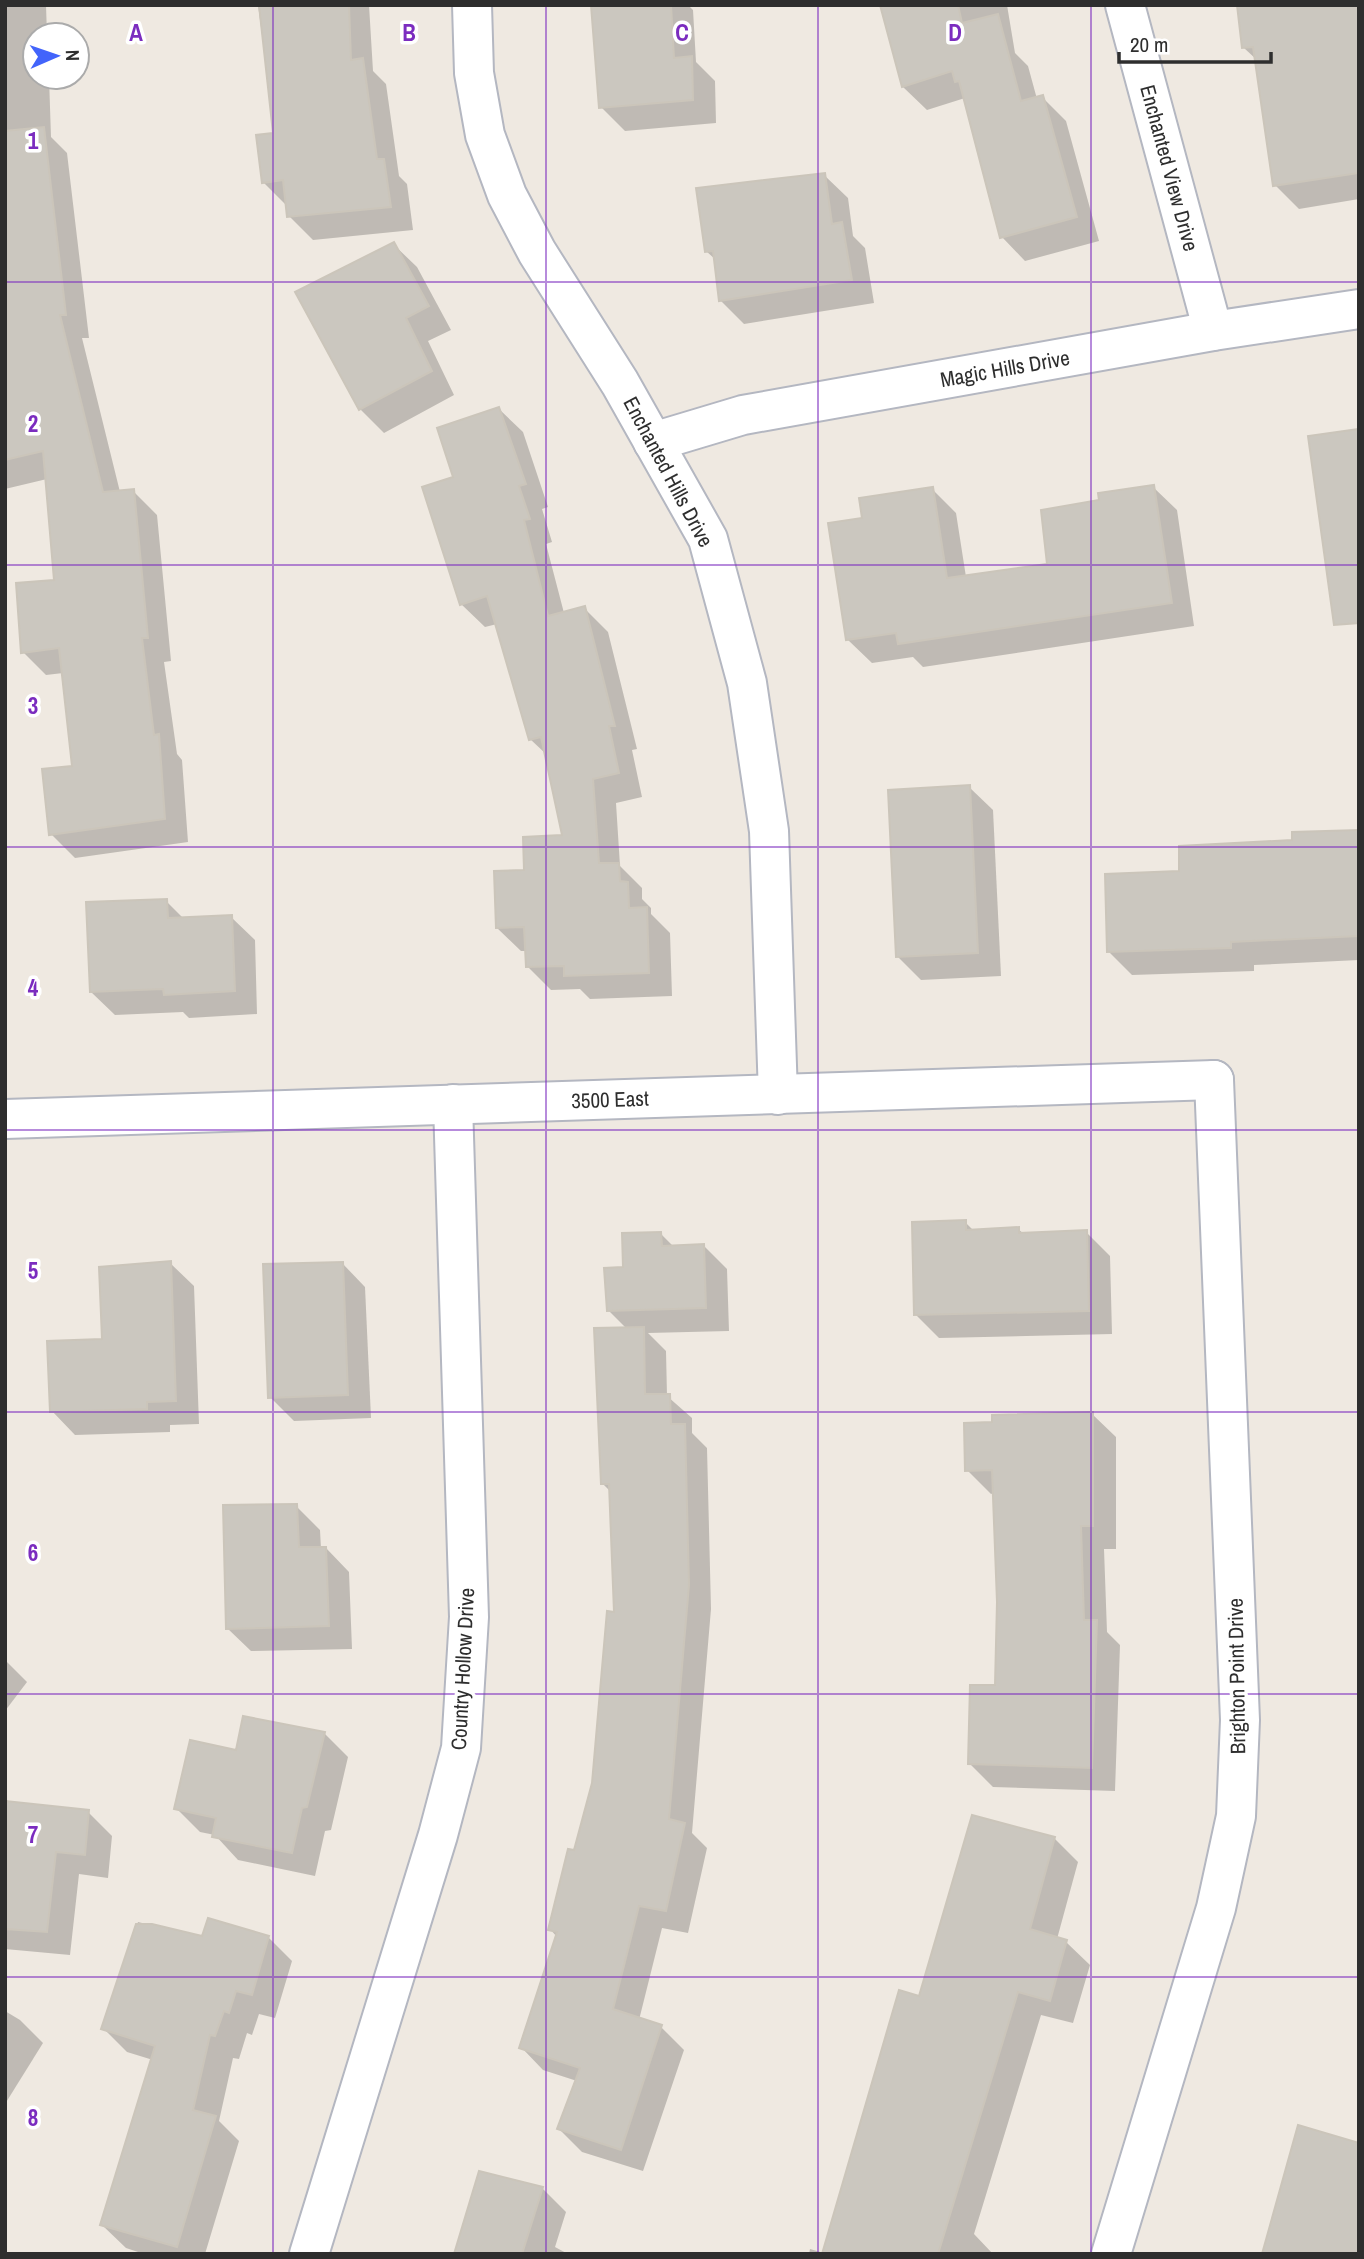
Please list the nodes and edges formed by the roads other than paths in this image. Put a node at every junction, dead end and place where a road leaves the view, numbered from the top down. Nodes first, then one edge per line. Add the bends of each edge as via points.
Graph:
1 (472, 5) edge
2 (1125, 5) edge
3 (1359, 309) edge
4 (1213, 331) junction
5 (653, 442) junction
6 (1214, 1080) joint
7 (778, 1095) junction
8 (453, 1104) junction
9 (5, 1119) edge
10 (309, 2254) edge
11 (1111, 2254) edge

1 - 5 street, Enchanted Hills Drive via 474,73 485,135 507,195
2 - 4 street, Enchanted View Drive
3 - 4 street, Magic Hills Drive
4 - 5 street, Magic Hills Drive via 743,415
5 - 7 street, Enchanted Hills Drive via 708,539 747,683 769,831
6 - 7 street, 3500 East
6 - 11 street, Brighton Point Drive via 1240,1720 1236,1816 1213,1921
7 - 8 street, 3500 East
8 - 9 street, 3500 East
8 - 10 street, Country Hollow Drive via 469,1617 461,1748

